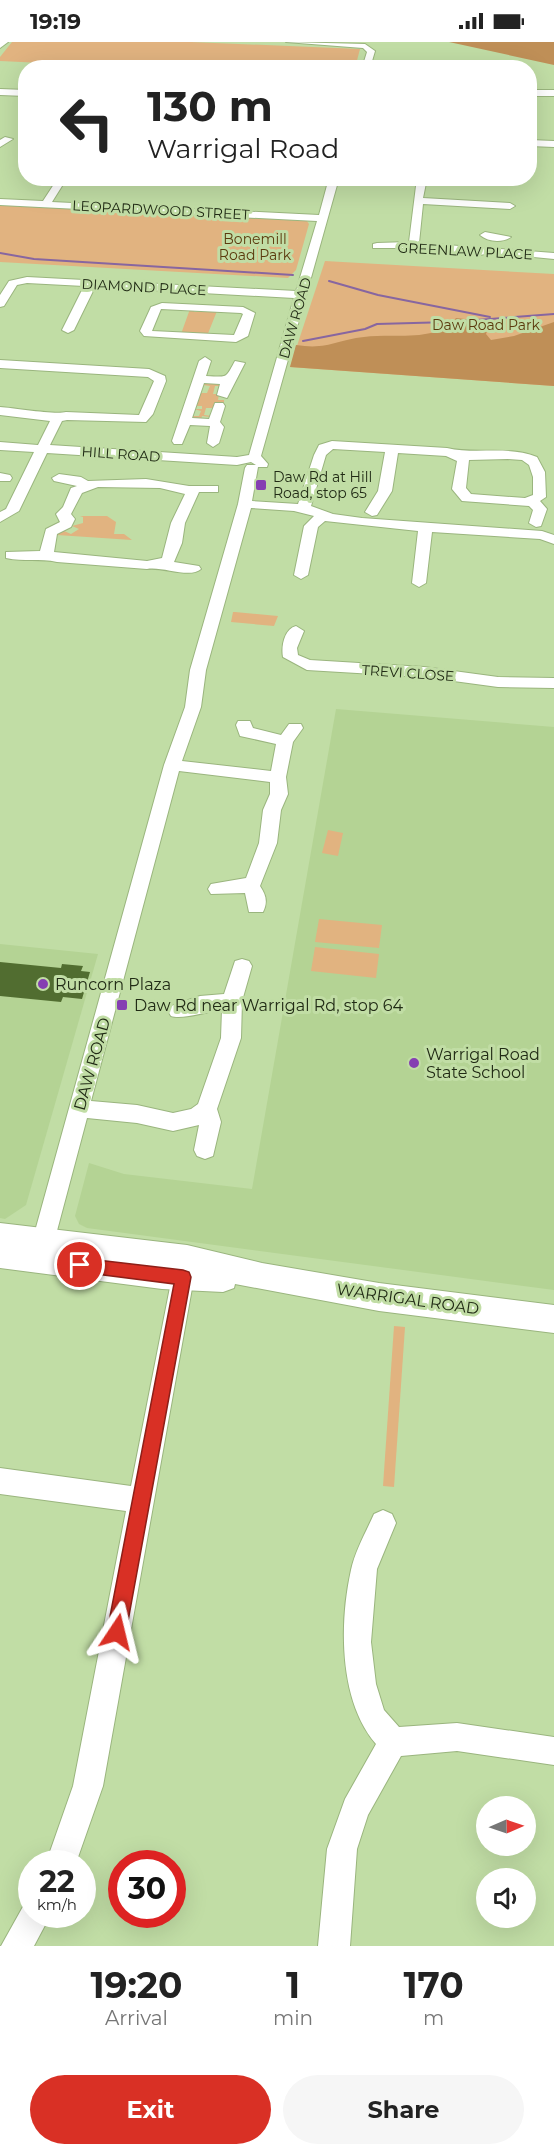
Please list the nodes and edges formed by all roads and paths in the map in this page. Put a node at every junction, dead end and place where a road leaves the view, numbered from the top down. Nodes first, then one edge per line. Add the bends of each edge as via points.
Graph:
1 (3, 42) edge
2 (290, 42) edge
3 (0, 46) edge
4 (368, 60) edge
5 (0, 92) edge
6 (18, 93) edge
7 (537, 93) edge
8 (554, 93) edge
9 (537, 143) edge
10 (554, 144) edge
11 (58, 186) edge
12 (332, 186) edge
13 (421, 186) edge
14 (241, 188) edge
15 (418, 201) junction
16 (0, 202) edge
17 (46, 204) junction
18 (510, 206) dead end
19 (231, 214) junction
20 (323, 218) junction
21 (369, 237) dead end
22 (506, 237) dead end
23 (414, 245) junction
24 (493, 250) junction
25 (554, 256) edge
26 (92, 284) junction
27 (192, 290) junction
28 (301, 295) junction
29 (0, 304) edge
30 (185, 307) junction
31 (68, 330) dead end
32 (205, 362) dead end
33 (239, 363) dead end
34 (0, 364) edge
35 (199, 379) junction
36 (227, 381) junction
37 (0, 411) edge
38 (57, 419) junction
39 (186, 421) junction
40 (214, 423) junction
41 (178, 441) dead end
42 (213, 443) dead end
43 (0, 446) edge
44 (42, 449) junction
45 (392, 449) junction
46 (460, 456) junction
47 (249, 463) junction
48 (59, 478) dead end
49 (85, 485) junction
50 (213, 489) dead end
51 (189, 490) junction
52 (533, 502) junction
53 (245, 504) junction
54 (303, 509) junction
55 (372, 512) dead end
56 (322, 516) junction
57 (0, 518) edge
58 (536, 523) dead end
59 (425, 530) junction
60 (554, 540) edge
61 (46, 554) junction
62 (11, 555) dead end
63 (160, 564) junction
64 (194, 569) dead end
65 (301, 574) dead end
66 (419, 583) dead end
67 (296, 631) dead end
68 (554, 683) edge
69 (244, 725) dead end
70 (172, 765) junction
71 (278, 777) junction
72 (249, 884) junction
73 (217, 889) dead end
74 (256, 907) dead end
75 (242, 966) dead end
76 (232, 1001) junction
77 (178, 1011) dead end
78 (79, 1109) junction
79 (207, 1109) junction
80 (205, 1150) dead end
81 (0, 1236) edge
82 (40, 1251) junction
83 (0, 1255) edge
84 (185, 1268) junction
85 (554, 1319) edge
86 (0, 1481) edge
87 (141, 1500) junction
88 (383, 1523) dead end
89 (393, 1742) junction
90 (554, 1751) edge
91 (66, 1850) edge
92 (28, 1928) edge
93 (17, 1946) edge
94 (334, 1946) edge

1 - 3 street
2 - 4 street via 365,46 371,51
5 - 6 street
7 - 8 street
9 - 10 street
11 - 17 street
12 - 20 street, DAW ROAD
13 - 15 street
14 - 19 street
15 - 18 street
15 - 23 street
16 - 17 street, LEOPARDWOOD STREET
17 - 19 street, LEOPARDWOOD STREET
19 - 20 street, LEOPARDWOOD STREET
20 - 28 street, DAW ROAD
21 - 23 street, GREENLAW PLACE via 373,248
22 - 24 street via 490,237
23 - 24 street, GREENLAW PLACE
24 - 25 street, GREENLAW PLACE
26 - 27 street, DIAMOND PLACE
26 - 29 street, DIAMOND PLACE via 21,280 12,283
26 - 31 street
27 - 28 street, DIAMOND PLACE
27 - 30 street
28 - 47 street, DAW ROAD
30 - 30 street via 243,310 249,313 242,336 236,339 146,331 157,307
32 - 35 street
33 - 36 street via 234,377
34 - 38 street via 159,376 142,419
35 - 36 street
35 - 39 street
36 - 40 street
37 - 38 street via 44,414
38 - 44 street
39 - 40 street
39 - 41 street
40 - 42 street via 218,427
43 - 44 street, HILL ROAD
44 - 47 street, HILL ROAD
44 - 57 street via 12,511
45 - 46 street
45 - 54 street via 339,445 324,448
45 - 55 street via 384,491
46 - 52 street via 463,461 459,489 464,503
46 - 52 street via 532,460 541,488
47 - 53 street, DAW ROAD
48 - 49 street
49 - 51 street via 154,484
49 - 61 street via 76,491 63,514 68,519 66,524 51,532
50 - 51 street
51 - 63 street via 192,495 178,523 172,554
52 - 58 street via 540,509
53 - 54 street
53 - 70 street, DAW ROAD via 198,670 190,718
54 - 56 street
56 - 59 street via 411,525
56 - 65 street via 311,526
59 - 60 street via 456,528 542,535
59 - 66 street
61 - 62 street
61 - 63 street via 57,558
63 - 64 street
67 - 68 street, TREVI CLOSE via 291,657 307,665 424,672 498,682
69 - 71 street via 246,732 253,735 290,735
70 - 71 street
70 - 78 street, DAW ROAD
71 - 72 street via 279,794 272,810 268,843
72 - 73 street
72 - 74 street via 257,896
75 - 76 street
76 - 77 street
76 - 79 street via 231,1038
78 - 79 street via 173,1122 196,1117
78 - 82 street, DAW ROAD
79 - 80 street via 210,1122
81 - 82 main road, WARRIGAL ROAD
82 - 83 main road, WARRIGAL ROAD
82 - 84 main road, WARRIGAL ROAD
84 - 85 main road, WARRIGAL ROAD
84 - 87 street
86 - 87 street
87 - 91 street via 88,1786
88 - 89 street via 364,1569 357,1642 362,1684 372,1718
89 - 90 street via 457,1737
89 - 94 street via 355,1809 342,1849
92 - 93 street

